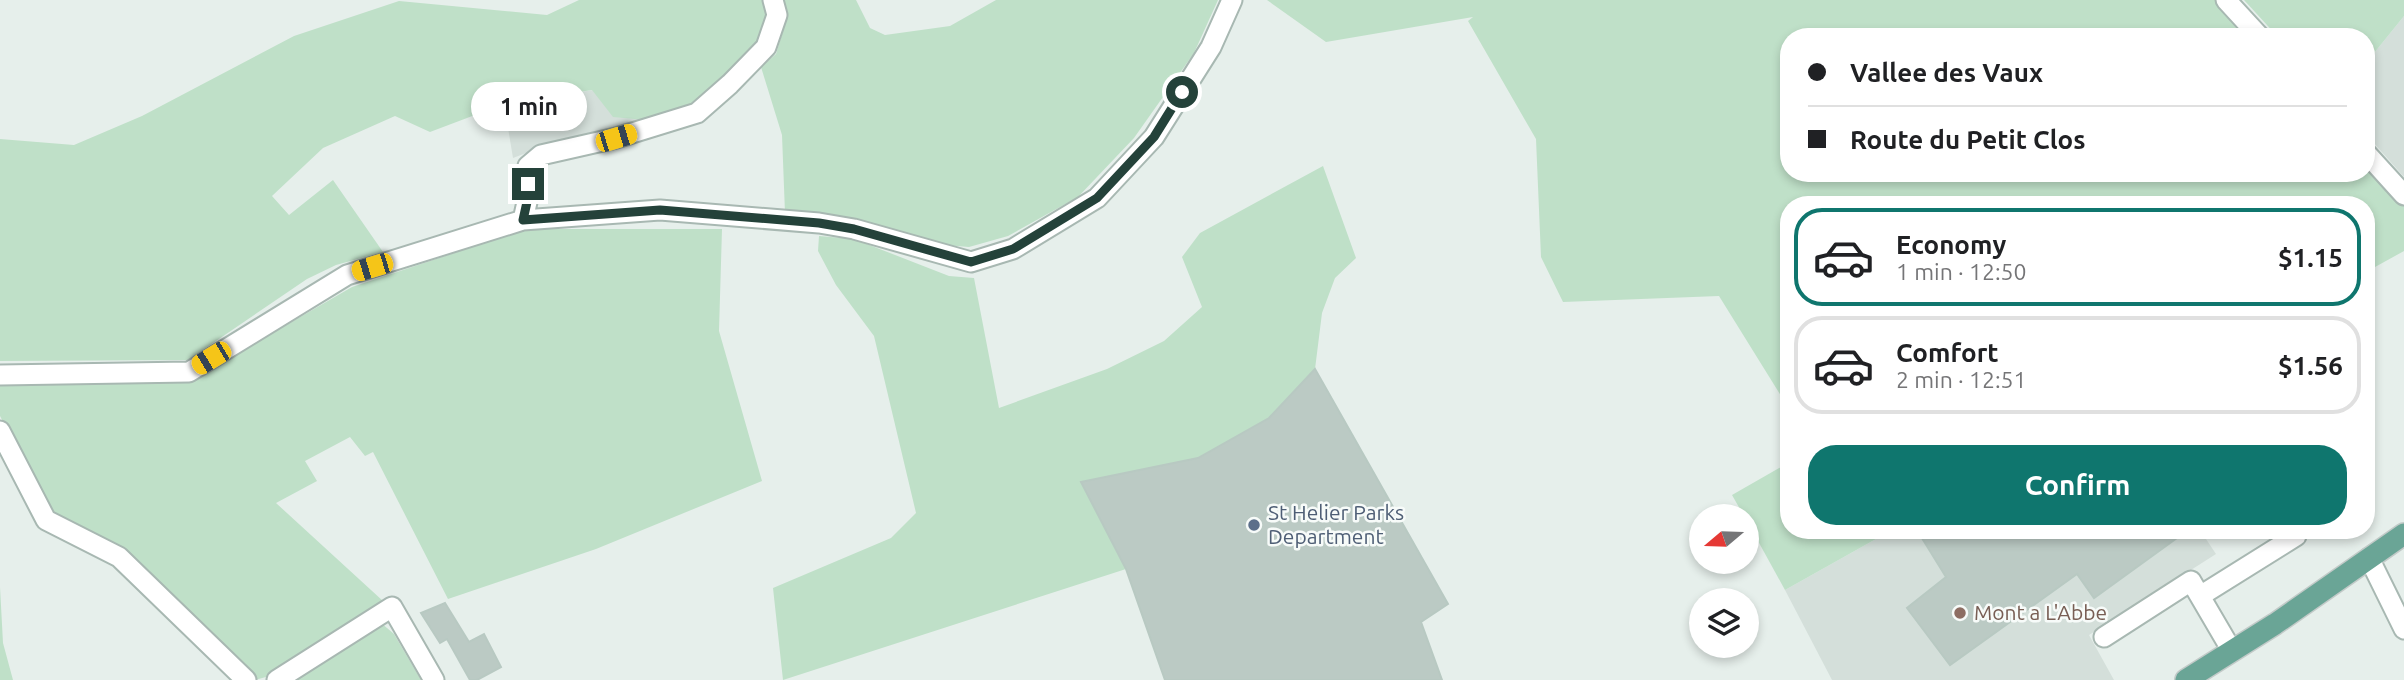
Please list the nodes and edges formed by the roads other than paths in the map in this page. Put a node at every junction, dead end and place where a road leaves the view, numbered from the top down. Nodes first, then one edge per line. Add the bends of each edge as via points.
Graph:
1 (774, 0) edge
2 (1232, 0) edge
3 (2226, 0) edge
4 (2252, 28) edge
5 (2375, 163) edge
6 (2404, 195) edge
7 (523, 220) junction
8 (0, 375) edge
9 (0, 431) edge
10 (2404, 534) edge
11 (2291, 539) edge
12 (2369, 558) junction
13 (2200, 596) junction
14 (2404, 629) edge
15 (2104, 638) dead end
16 (2232, 651) junction
17 (246, 680) edge
18 (277, 680) edge
19 (435, 680) edge
20 (2186, 680) edge

1 - 7 street via 777,15 766,47 697,113 541,155 528,166
2 - 7 street via 1211,47 1154,137 1097,198 1013,249 971,262 819,223 660,210
3 - 4 street
5 - 6 street
7 - 8 street via 347,275 189,372
9 - 17 street via 46,520 119,556
10 - 12 main road
11 - 13 street
12 - 14 street
12 - 16 main road
13 - 15 street via 2191,581
13 - 16 street
16 - 20 main road
18 - 19 street via 392,607

